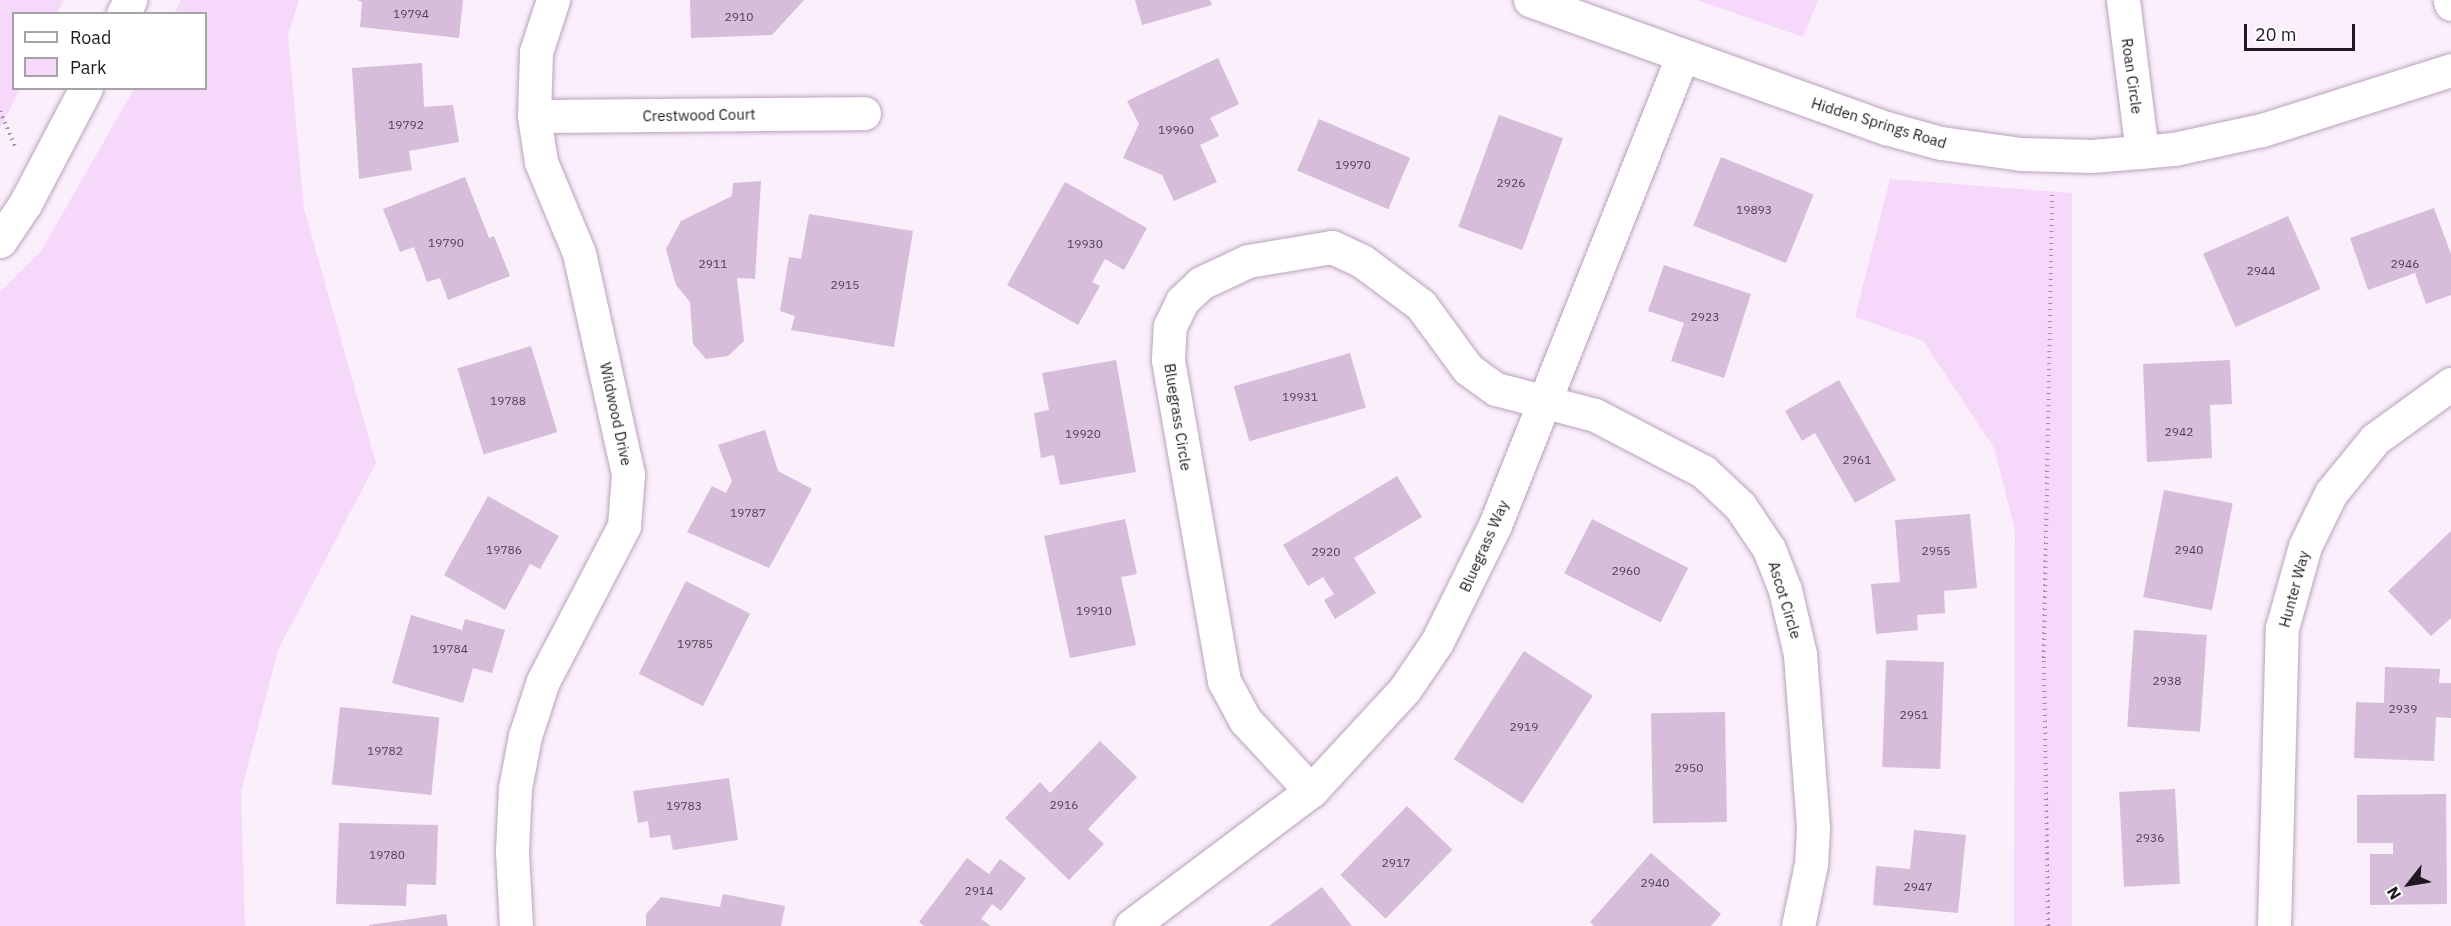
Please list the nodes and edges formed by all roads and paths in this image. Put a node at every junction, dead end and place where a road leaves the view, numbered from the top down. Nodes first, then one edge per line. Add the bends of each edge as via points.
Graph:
1 (553, 0) edge
2 (1530, 0) edge
3 (2123, 0) edge
4 (1682, 57) junction
5 (2451, 70) edge
6 (85, 90) edge
7 (864, 113) dead end
8 (534, 116) junction
9 (2142, 152) junction
10 (2052, 156) junction
11 (0, 241) edge
12 (2451, 384) edge
13 (1545, 402) junction
14 (1311, 791) junction
15 (516, 926) edge
16 (1131, 926) edge
17 (1798, 926) edge
18 (2048, 926) edge
19 (2274, 926) edge

1 - 8 street, Wildwood Drive via 536,52
2 - 4 street, Hidden Springs Road
3 - 9 street, Roan Circle
4 - 10 street, Hidden Springs Road via 1912,136 1994,152
4 - 13 street, Bluegrass Way
5 - 9 street, Hidden Springs Road via 2262,130
6 - 11 street via 25,204
7 - 8 street, Crestwood Court
8 - 15 street, Wildwood Drive via 541,162 579,253 628,474 624,526 552,662 525,736 515,788 512,851
9 - 10 street, Hidden Springs Road
10 - 18 path via 2044,658
12 - 19 street, Hunter Way via 2375,439 2331,493 2305,546 2282,628
13 - 14 street, Bluegrass Way via 1495,525 1437,642 1405,689
13 - 14 street, Bluegrass Circle via 1496,389 1468,369 1421,305 1362,261 1332,247 1305,249 1223,270 1182,301 1170,326 1168,359 1217,658 1233,701 1245,720
13 - 17 street, Ascot Circle via 1595,415 1704,472 1740,506 1769,549 1785,590 1800,654 1813,828 1810,872
14 - 16 street, Bluegrass Way

